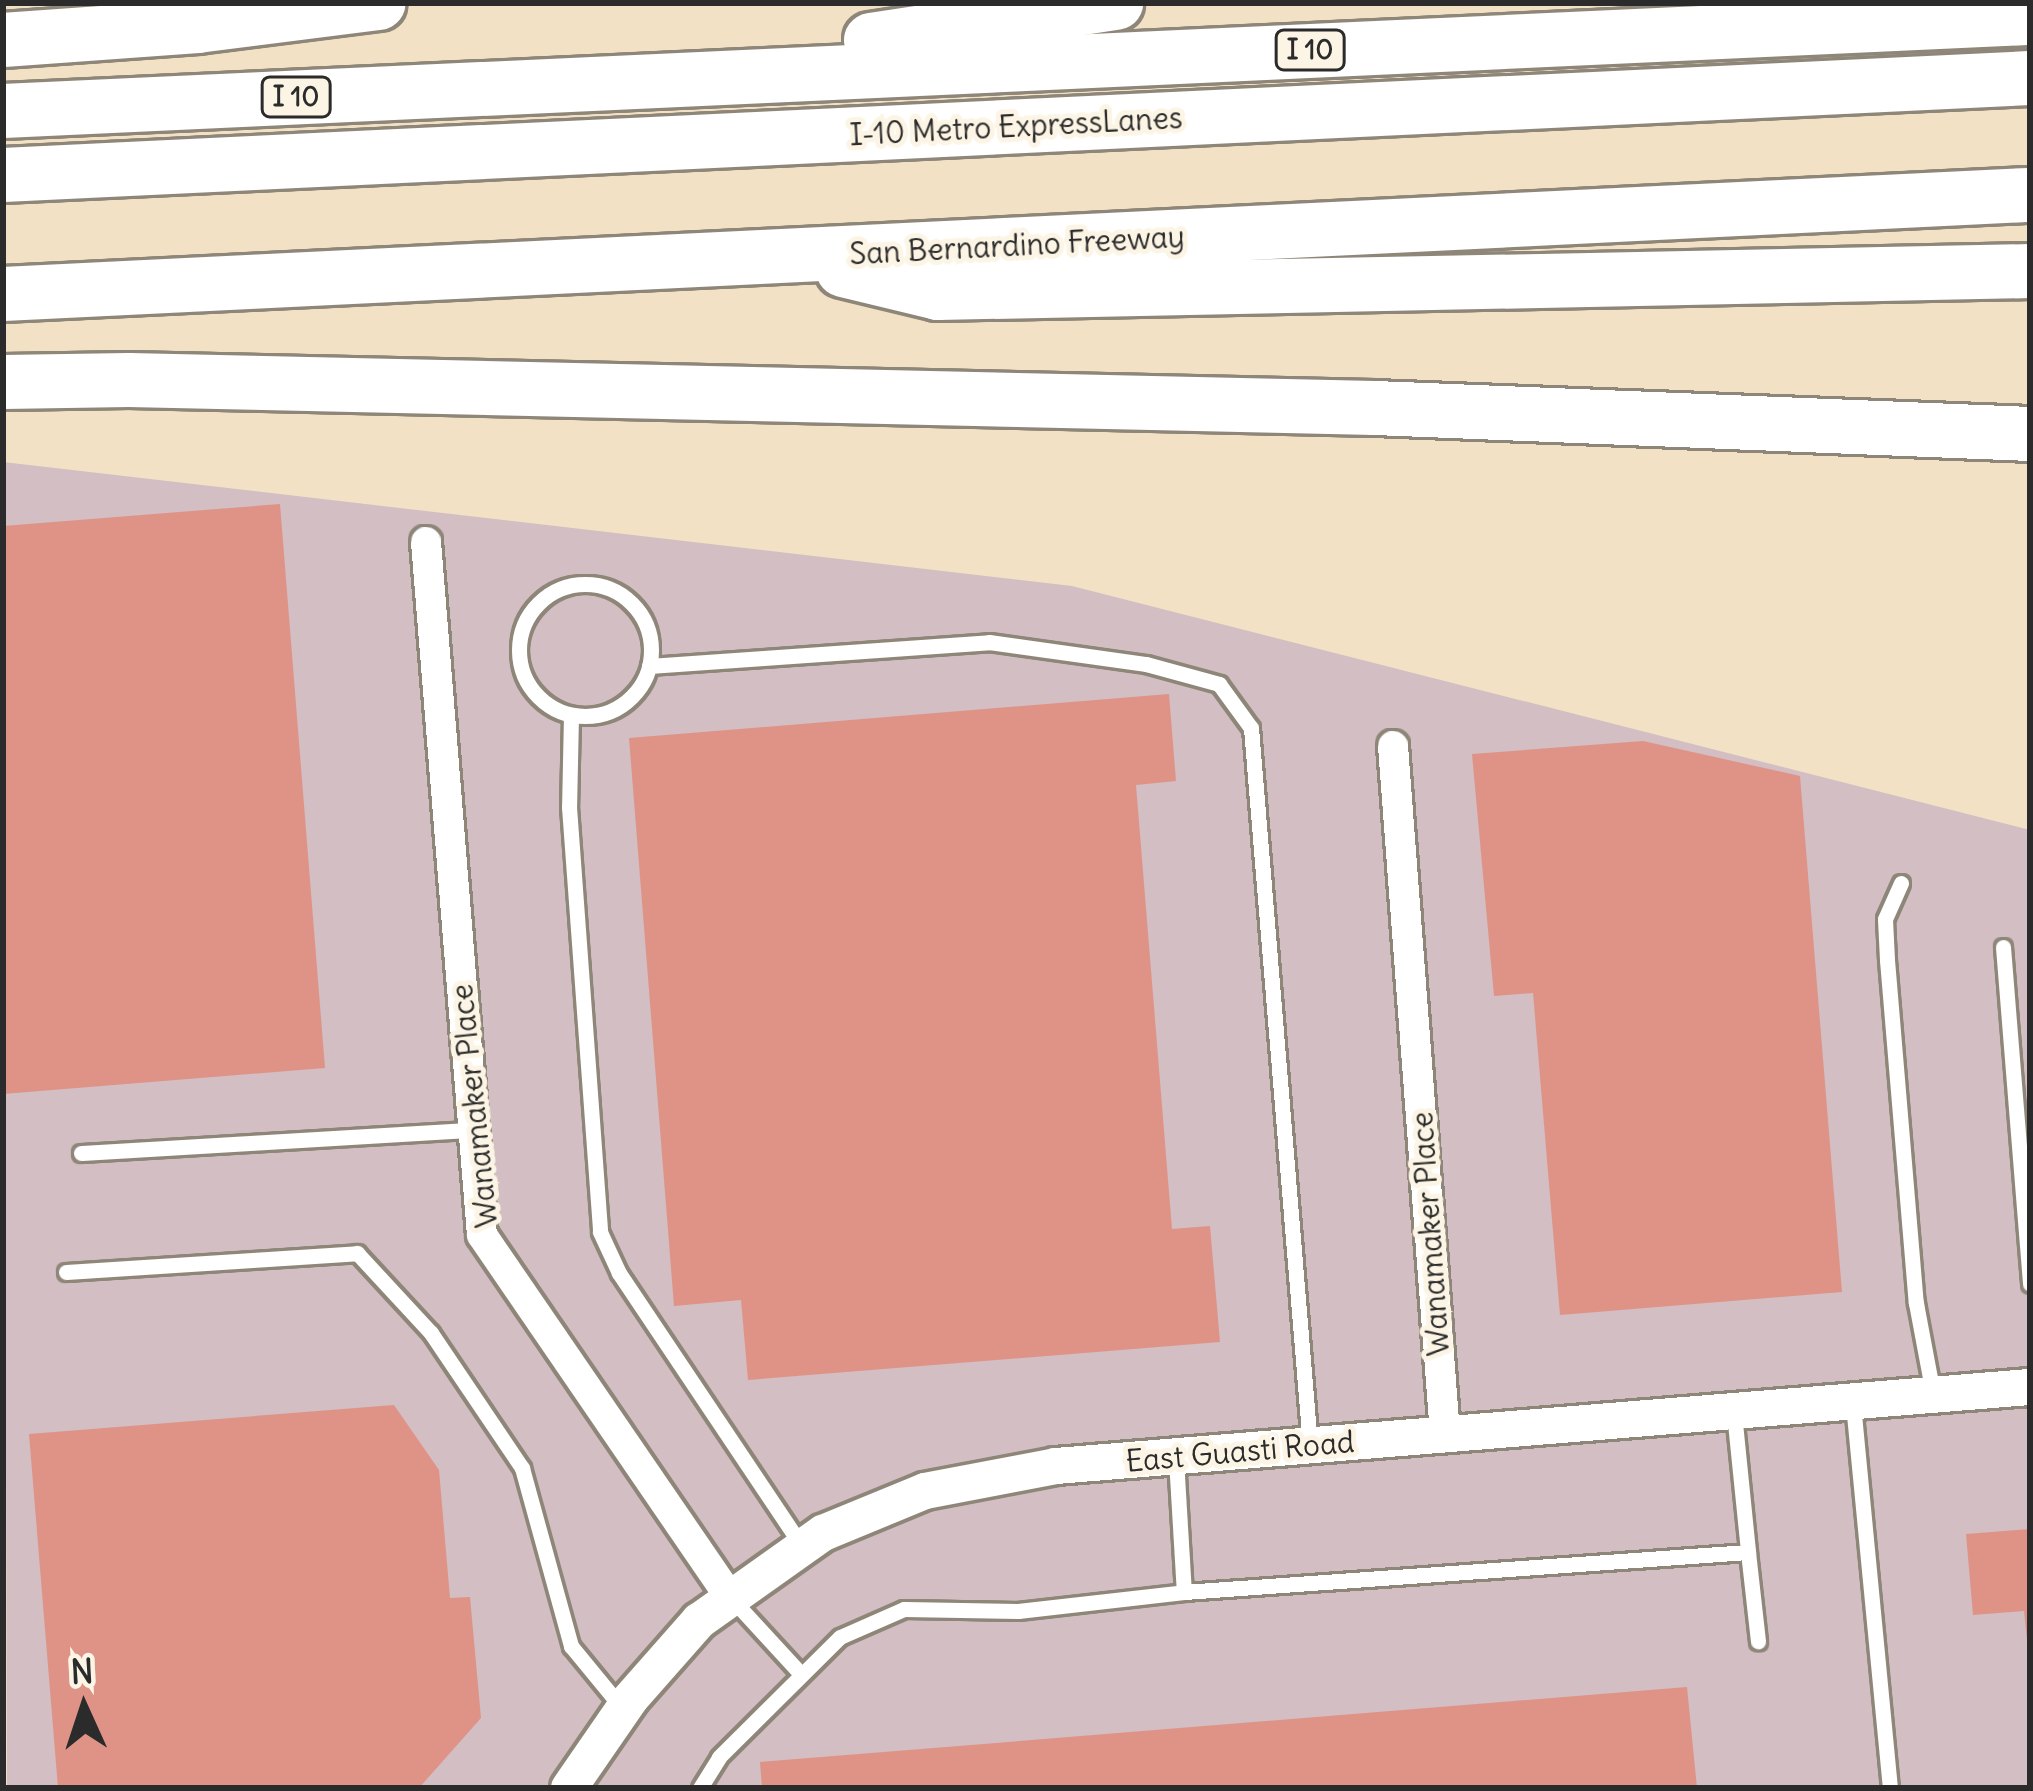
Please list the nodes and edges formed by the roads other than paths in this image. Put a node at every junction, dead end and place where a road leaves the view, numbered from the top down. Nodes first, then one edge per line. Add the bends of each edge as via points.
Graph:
1 (379, 3) edge
2 (1116, 3) edge
3 (2030, 18) edge
4 (3, 40) edge
5 (2030, 78) edge
6 (590, 83) junction
7 (3, 111) edge
8 (3, 175) edge
9 (2030, 195) edge
10 (788, 256) junction
11 (2030, 271) edge
12 (3, 294) edge
13 (3, 382) edge
14 (2030, 434) edge
15 (426, 542) dead end
16 (649, 666) junction
17 (571, 715) junction
18 (1393, 746) dead end
19 (1901, 883) dead end
20 (2003, 947) dead end
21 (473, 1130) junction
22 (81, 1153) dead end
23 (66, 1272) dead end
24 (2030, 1284) edge
25 (2030, 1387) edge
26 (1933, 1394) junction
27 (1853, 1401) junction
28 (1734, 1410) junction
29 (1444, 1434) junction
30 (1310, 1445) junction
31 (1176, 1456) junction
32 (802, 1547) junction
33 (1748, 1552) junction
34 (1184, 1592) junction
35 (729, 1596) junction
36 (1758, 1641) dead end
37 (800, 1673) junction
38 (624, 1710) junction
39 (569, 1788) edge
40 (700, 1788) edge
41 (1890, 1788) edge

1 - 4 highway
2 - 6 highway
3 - 6 highway, I 10
5 - 8 highway, I-10 Metro ExpressLanes
6 - 7 highway, I 10
9 - 10 highway, San Bernardino Freeway
10 - 11 highway via 938,293
10 - 12 highway, San Bernardino Freeway
13 - 14 highway via 1376,408
15 - 21 street, Wanamaker Place
16 - 17 lane via 634,695 615,709
16 - 17 lane via 649,633 624,596 581,584 543,599 520,634 524,676 551,707
16 - 30 lane via 988,642 1146,664 1219,684 1251,728
17 - 32 lane via 569,807 600,1232 619,1273
18 - 29 street, Wanamaker Place
19 - 26 lane via 1885,919 1887,960 1916,1303
20 - 24 lane
21 - 22 lane
21 - 35 street, Wanamaker Place via 482,1234
23 - 38 lane via 357,1253 431,1333 522,1468 571,1646
25 - 26 street, East Guasti Road
26 - 27 street, East Guasti Road
27 - 28 street, East Guasti Road
27 - 41 lane
28 - 29 street, East Guasti Road
28 - 33 lane
29 - 30 street, East Guasti Road
30 - 31 street, East Guasti Road
31 - 32 street, East Guasti Road via 994,1474 925,1491
31 - 34 lane
32 - 35 street, East Guasti Road
33 - 34 lane
33 - 36 lane
34 - 37 lane via 1018,1611 904,1609 840,1636
35 - 37 lane
35 - 38 street, East Guasti Road
37 - 40 lane via 719,1756
38 - 39 street, East Guasti Road

